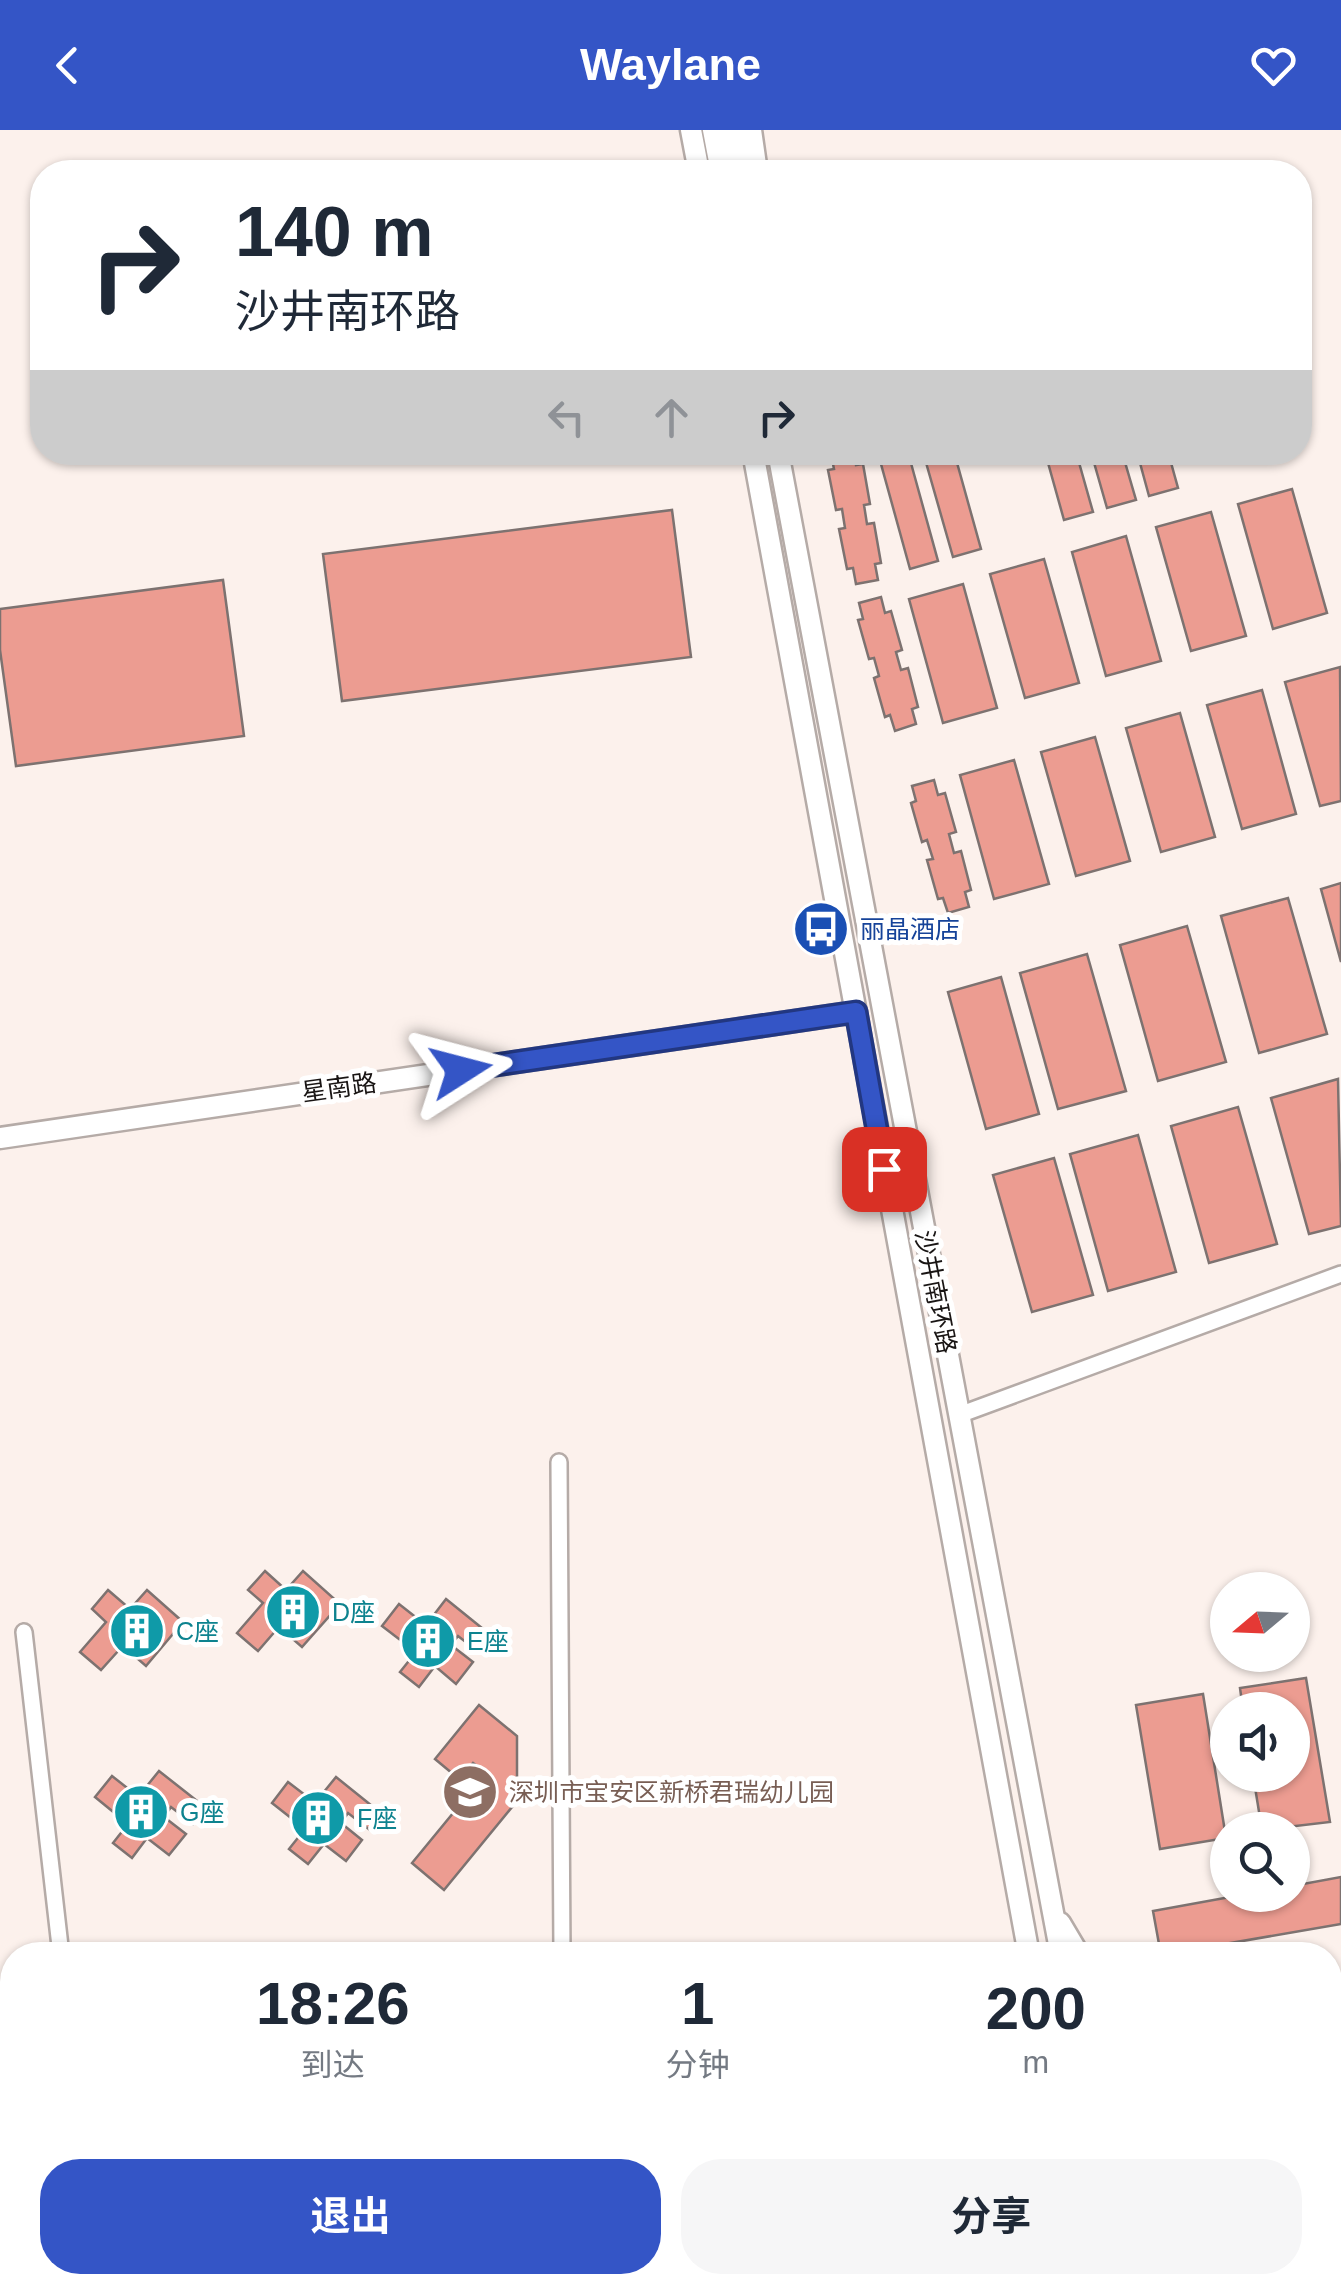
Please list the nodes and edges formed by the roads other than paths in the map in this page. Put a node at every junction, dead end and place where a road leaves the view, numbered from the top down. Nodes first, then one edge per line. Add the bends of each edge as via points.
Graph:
1 (691, 130) edge
2 (713, 130) edge
3 (732, 130) edge
4 (751, 130) edge
5 (697, 160) edge
6 (719, 160) edge
7 (738, 160) edge
8 (755, 160) edge
9 (755, 465) edge
10 (780, 465) edge
11 (856, 1012) junction
12 (0, 1138) edge
13 (1341, 1274) edge
14 (959, 1416) junction
15 (560, 1462) dead end
16 (24, 1632) dead end
17 (1051, 1902) junction
18 (60, 1942) edge
19 (562, 1942) edge
20 (1027, 1942) edge
21 (1058, 1942) edge
22 (1072, 1942) edge

1 - 5 main road
2 - 6 main road
3 - 7 main road
4 - 8 main road
9 - 11 main road, 沙井南环路
10 - 14 main road, 沙井南环路
11 - 12 main road, 星南路
11 - 20 main road, 沙井南环路
13 - 14 street
14 - 17 main road, 沙井南环路
15 - 19 street
16 - 18 street
17 - 21 main road, 沙井南环路
17 - 22 main road

